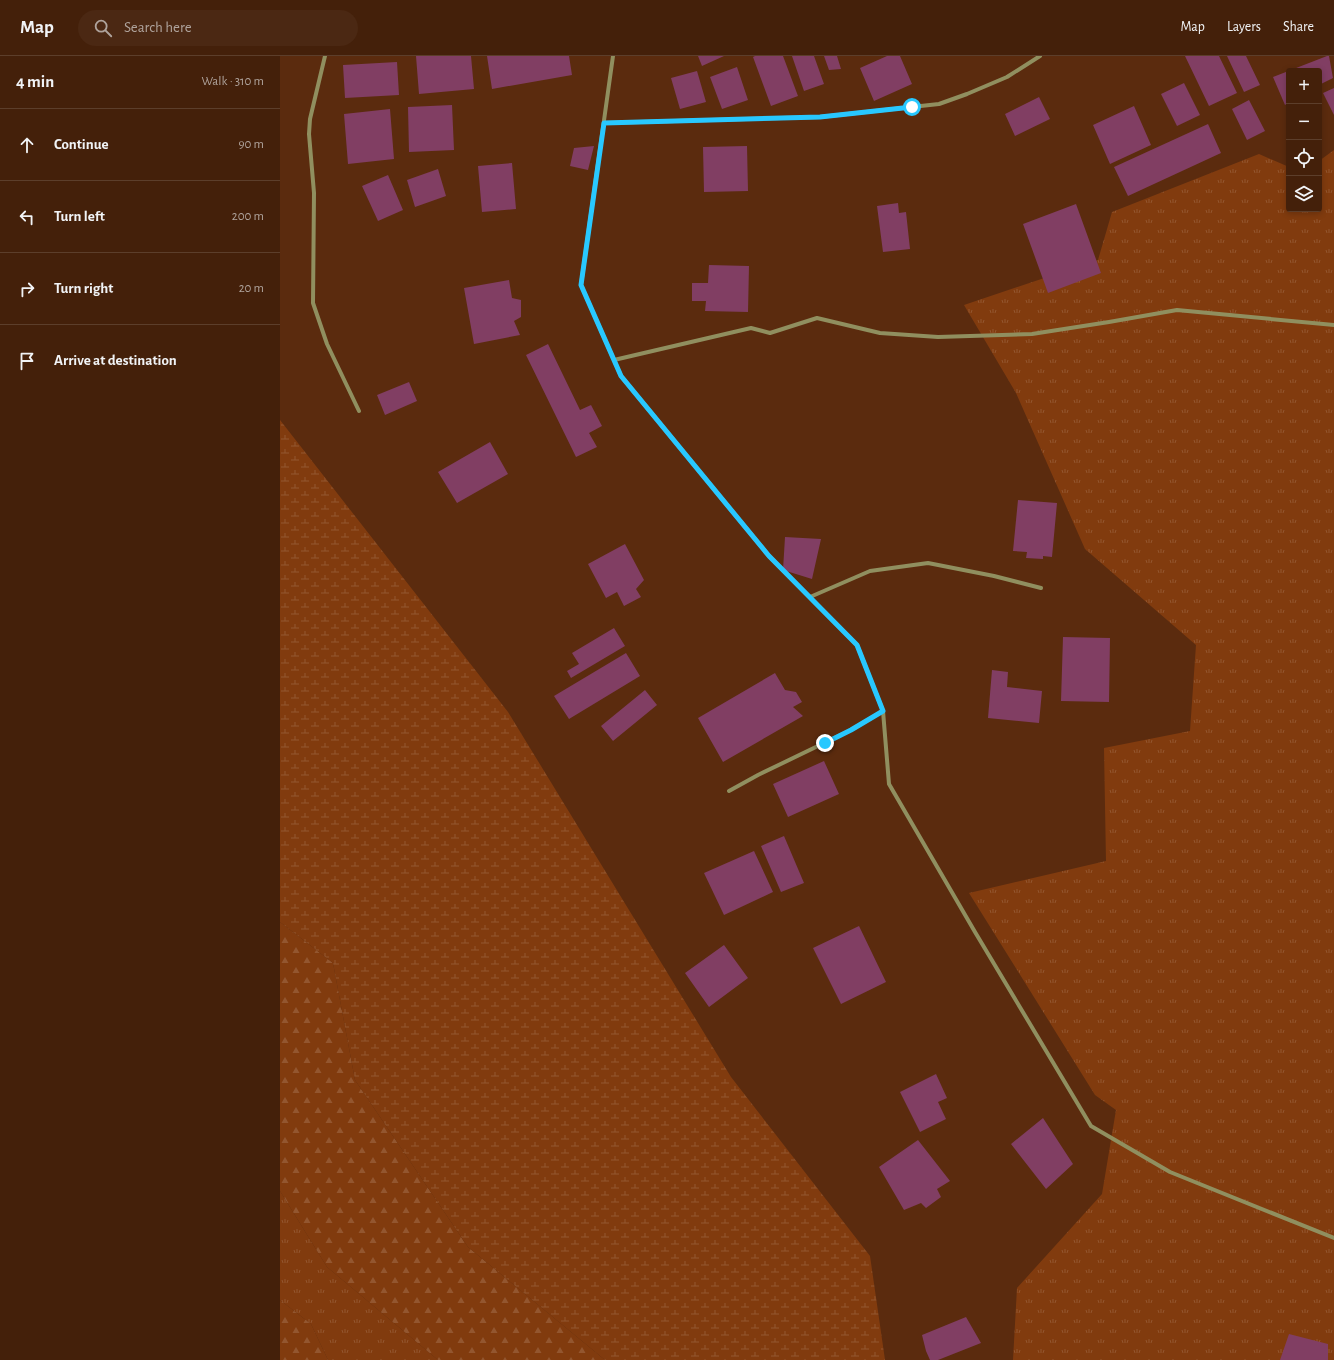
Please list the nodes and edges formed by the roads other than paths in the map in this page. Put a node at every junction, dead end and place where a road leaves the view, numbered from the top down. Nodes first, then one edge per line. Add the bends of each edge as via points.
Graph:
1 (325, 56) edge
2 (613, 56) edge
3 (1040, 56) edge
4 (604, 123) junction
5 (1334, 325) edge
6 (614, 360) junction
7 (358, 411) dead end
8 (1041, 588) dead end
9 (810, 597) junction
10 (883, 711) junction
11 (729, 792) dead end
12 (1334, 1238) edge

1 - 7 street via 310,119 309,134 314,192 314,303 327,344
2 - 4 street
3 - 4 street via 1007,76 939,104 820,117
4 - 6 street via 581,285
5 - 6 street via 1177,310 1032,334 938,337 880,333 818,318 770,333 751,328
6 - 9 street via 621,376 764,550
8 - 9 street via 928,563 870,571
9 - 10 street via 857,645
10 - 11 street
10 - 12 street via 889,784 1091,1126 1170,1172

